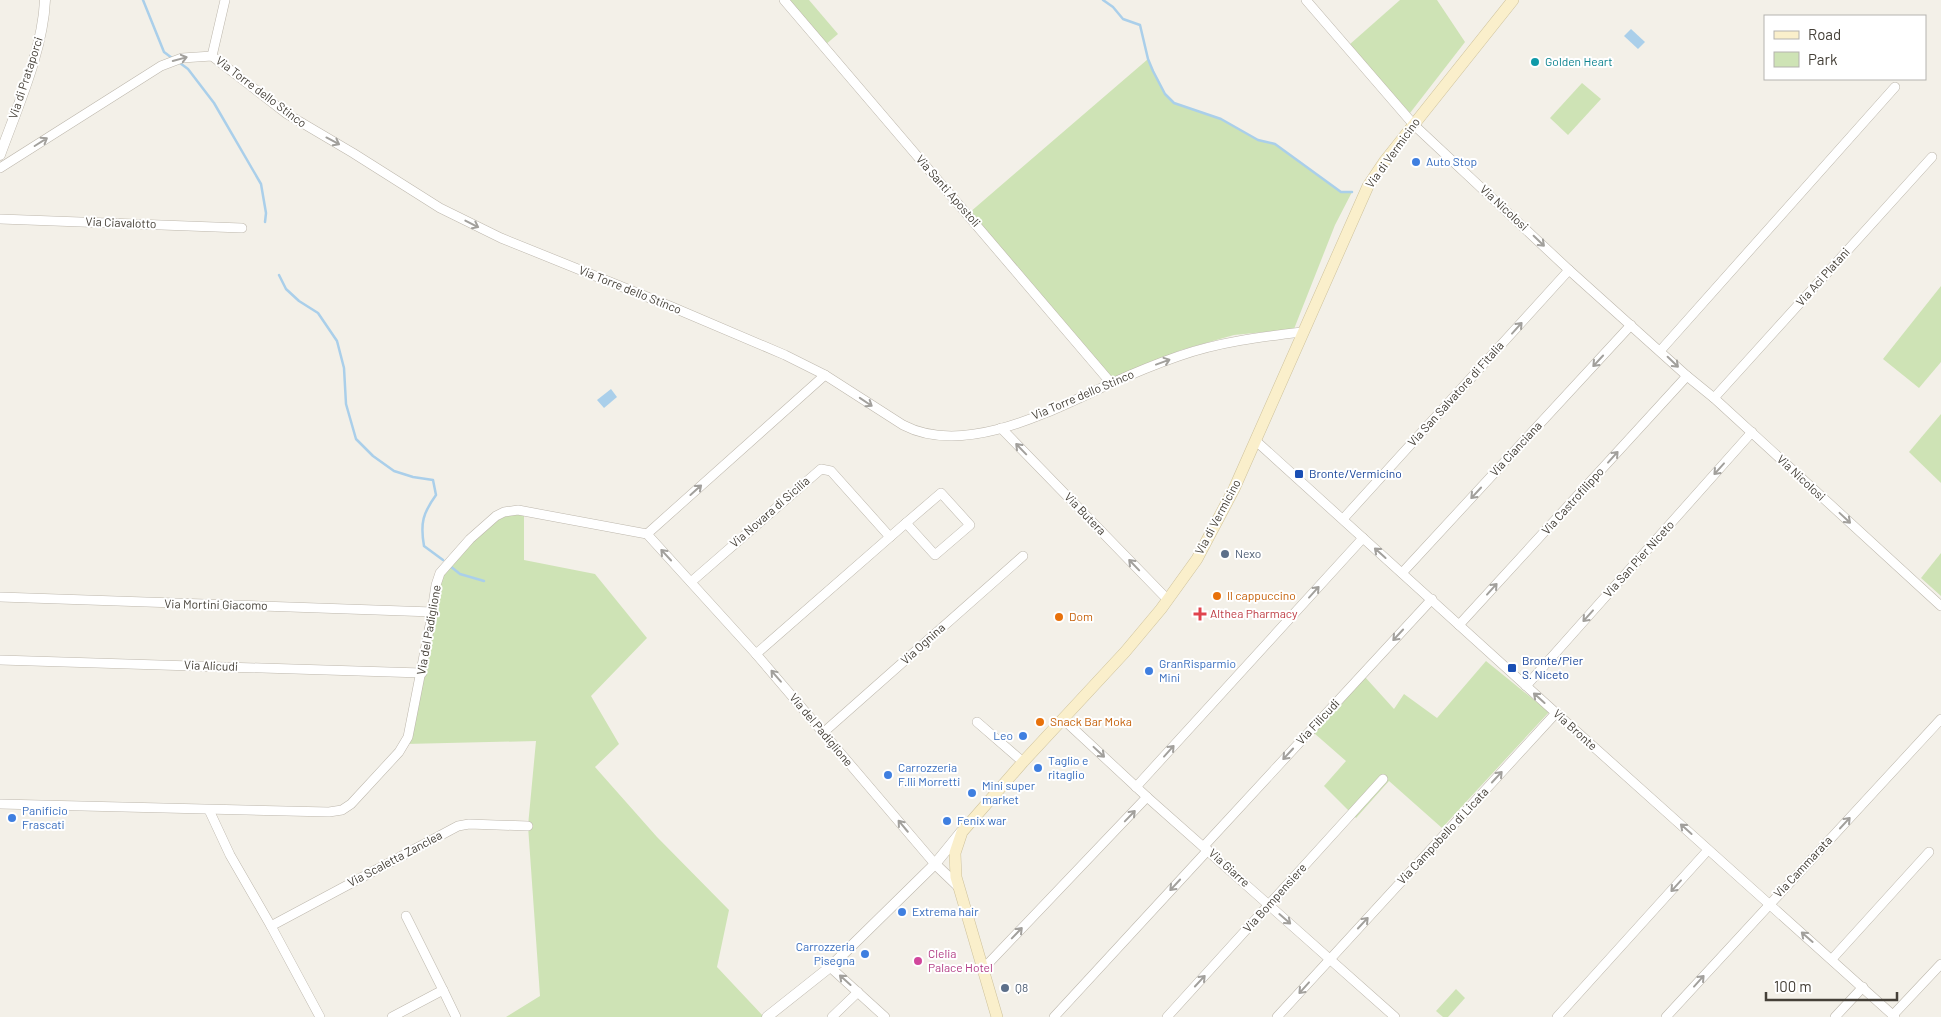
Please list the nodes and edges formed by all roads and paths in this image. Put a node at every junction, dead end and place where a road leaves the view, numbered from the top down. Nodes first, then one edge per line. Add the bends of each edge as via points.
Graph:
1 (45, 0) edge
2 (225, 0) edge
3 (784, 0) edge
4 (1306, 0) edge
5 (1513, 0) edge
6 (212, 56) junction
7 (1895, 87) dead end
8 (1414, 125) junction
9 (0, 155) edge
10 (1932, 157) dead end
11 (0, 168) edge
12 (0, 219) edge
13 (242, 228) dead end
14 (1569, 270) junction
15 (1631, 325) junction
16 (1302, 332) junction
17 (1660, 351) junction
18 (825, 375) junction
19 (1687, 376) junction
20 (1112, 383) junction
21 (1714, 398) junction
22 (1001, 428) junction
23 (1752, 432) junction
24 (1256, 441) junction
25 (1343, 519) junction
26 (906, 523) junction
27 (647, 534) junction
28 (890, 537) junction
29 (1364, 538) junction
30 (1023, 556) dead end
31 (1402, 572) junction
32 (691, 582) junction
33 (0, 597) edge
34 (1432, 599) junction
35 (1168, 600) junction
36 (1941, 606) edge
37 (433, 612) junction
38 (1459, 625) junction
39 (756, 654) junction
40 (0, 660) edge
41 (422, 673) junction
42 (1526, 686) junction
43 (1556, 713) junction
44 (1063, 719) junction
45 (1941, 719) edge
46 (977, 722) dead end
47 (824, 732) junction
48 (1023, 762) junction
49 (1383, 779) dead end
50 (1136, 787) junction
51 (1147, 797) junction
52 (0, 804) edge
53 (209, 810) junction
54 (528, 826) dead end
55 (962, 832) junction
56 (1206, 848) junction
57 (1708, 850) junction
58 (1930, 852) dead end
59 (954, 861) junction
60 (935, 864) junction
61 (958, 886) junction
62 (1769, 904) junction
63 (1270, 905) junction
64 (406, 916) dead end
65 (271, 926) junction
66 (1330, 959) junction
67 (1832, 959) junction
68 (1941, 964) edge
69 (830, 967) junction
70 (984, 968) junction
71 (1863, 988) junction
72 (442, 990) junction
73 (858, 992) junction
74 (1390, 1016) edge
75 (1894, 1016) edge
76 (320, 1017) edge
77 (392, 1017) edge
78 (456, 1017) edge
79 (767, 1017) edge
80 (832, 1017) edge
81 (885, 1017) edge
82 (998, 1017) edge
83 (1054, 1017) edge
84 (1166, 1017) edge
85 (1278, 1017) edge
86 (1557, 1017) edge
87 (1666, 1017) edge
88 (1836, 1017) edge

1 - 9 street, Via di Prataporci via 36,51
2 - 6 street
3 - 20 street, Via Santi Apostoli
4 - 8 street, Via Nicolosi
5 - 8 main road, Via di Vermicino
11 -> 6 street, Via Torre dello Stinco via 161,66 182,58
6 -> 18 street, Via Torre dello Stinco via 287,114 444,210 506,240 672,307
7 - 17 street
8 -> 14 street, Via Nicolosi
8 - 16 main road, Via di Vermicino via 1366,190
10 - 21 street, Via Aci Platani
12 - 13 street, Via Ciavalotto
14 - 15 street, Via Nicolosi
25 -> 14 street, Via San Salvatore di Fitalia
15 - 17 street, Via Nicolosi
15 -> 31 street, Via Cianciana
20 -> 16 street, Via Torre dello Stinco via 1206,348
16 - 24 main road, Via di Vermicino
17 -> 19 street, Via Nicolosi
18 -> 22 street, Via Torre dello Stinco via 889,417 920,432 954,436
27 -> 18 street
19 - 21 street, Via Nicolosi
38 -> 19 street, Via Castrofilippo
20 - 22 street, Via Torre dello Stinco via 1062,407
21 - 23 street, Via Nicolosi
35 -> 22 street, Via Butera
23 -> 36 street, Via Nicolosi
23 -> 42 street, Via San Pier Niceto
24 - 25 street, Via Bronte
24 - 35 main road, Via di Vermicino via 1213,531
25 - 29 street, Via Bronte
26 - 26 street via 935,555 970,525 941,493
26 - 28 street
32 -> 27 street, Via del Padiglione
27 - 37 street, Via del Padiglione via 518,510 501,513 470,538 444,566 437,582
28 - 32 street, Via Novara di Sicilia via 830,471 822,470
28 - 39 street
31 -> 29 street, Via Bronte
50 -> 29 street
30 - 47 street, Via Ognina
31 - 34 street, Via Bronte
32 - 39 street, Via del Padiglione
33 - 37 street, Via Mortini Giacomo
34 - 38 street, Via Bronte
34 -> 56 street, Via Filicudi
35 - 44 main road, Via di Vermicino via 1130,647
37 - 41 street, Via del Padiglione
38 - 42 street, Via Bronte
47 -> 39 street, Via del Padiglione
40 - 41 street, Via Alicudi
41 - 53 street, Via del Padiglione via 405,744 345,808 330,812
43 -> 42 street, Via Bronte
57 -> 43 street, Via Bronte
66 -> 43 street, Via Campobello di Licata
44 - 48 main road, Via di Vermicino
44 -> 50 street, Via Giarre
62 -> 45 street, Via Cammarata
46 - 48 street
60 -> 47 street, Via del Padiglione
48 - 55 main road, Via di Vermicino
49 - 63 street, Via Bompensiere
50 - 51 street, Via Giarre
51 - 56 street, Via Giarre
70 -> 51 street
52 - 53 street, Via del Padiglione
53 - 65 street via 230,855
54 - 65 street, Via Scaletta Zanclea via 458,826
55 - 59 main road, Via di Vermicino
55 - 60 street
56 - 63 street, Via Giarre
56 -> 83 street, Via Filicudi
57 - 62 street, Via Bronte
57 -> 86 street
58 - 67 street
59 - 60 street via 945,867
59 - 61 main road, Via di Vermicino
60 - 61 street
60 - 69 street
61 - 70 main road, Via di Vermicino
67 -> 62 street, Via Bronte
87 -> 62 street, Via Cammarata
63 -> 66 street, Via Giarre
84 -> 63 street, Via Bompensiere
64 - 72 street
65 - 76 street
66 - 74 street, Via Giarre
66 -> 85 street, Via Campobello di Licata
67 - 71 street, Via Bronte
68 - 75 street
73 -> 69 street
69 - 79 street
70 - 82 main road, Via di Vermicino
71 - 75 street, Via Bronte
71 - 88 street
72 - 77 street
72 - 78 street
73 - 80 street
73 - 81 street

